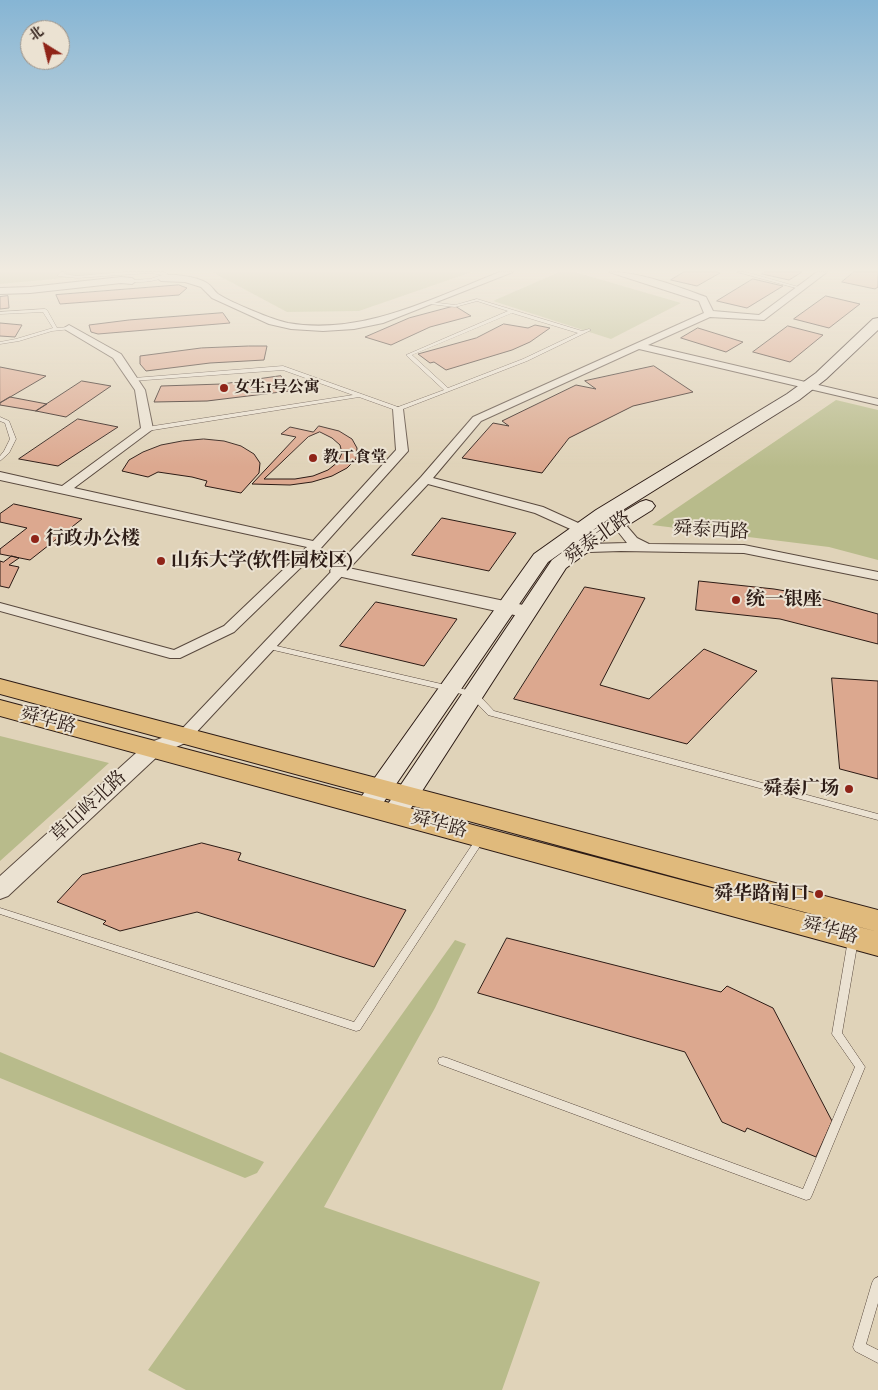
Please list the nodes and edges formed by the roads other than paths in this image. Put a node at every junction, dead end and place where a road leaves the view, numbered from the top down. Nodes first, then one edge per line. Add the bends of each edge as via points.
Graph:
1 (29, 337) edge
2 (84, 337) edge
3 (451, 337) edge
4 (575, 337) edge
5 (658, 337) edge
6 (864, 337) edge
7 (878, 341) edge
8 (0, 343) edge
9 (638, 346) junction
10 (134, 380) junction
11 (818, 387) junction
12 (447, 390) junction
13 (361, 395) junction
14 (878, 402) edge
15 (398, 409) junction
16 (0, 419) edge
17 (147, 429) junction
18 (0, 459) edge
19 (0, 476) edge
20 (425, 480) junction
21 (64, 490) junction
22 (620, 522) junction
23 (589, 533) junction
24 (316, 545) junction
25 (650, 547) junction
26 (578, 550) junction
27 (541, 558) junction
28 (338, 571) junction
29 (878, 576) edge
30 (0, 607) edge
31 (507, 607) junction
32 (528, 612) junction
33 (268, 646) junction
34 (0, 686) edge
35 (450, 688) junction
36 (473, 694) junction
37 (0, 708) edge
38 (185, 735) junction
39 (152, 749) junction
40 (388, 800) junction
41 (878, 817) edge
42 (482, 837) junction
43 (0, 890) edge
44 (0, 911) edge
45 (878, 921) edge
46 (866, 941) edge
47 (443, 1061) dead end
48 (878, 1283) edge
49 (878, 1358) edge

1 - 8 lane
2 - 10 street via 117,356
3 - 12 lane via 409,355
4 - 12 lane
5 - 9 street
6 - 11 main road
7 - 11 main road, 舜泰北路
9 - 11 street
9 - 20 street via 477,419
10 - 13 lane via 283,368
10 - 17 street via 140,390
11 - 14 street
11 - 22 main road, 舜泰北路
11 - 23 main road
12 - 15 lane
13 - 15 lane
13 - 17 lane
15 - 24 street via 402,451
16 - 18 lane via 8,422 13,439
17 - 21 street
19 - 21 street
20 - 23 street via 539,510
20 - 28 street
21 - 24 street
22 - 23 main road, 舜泰北路
22 - 25 street via 618,524 632,541
23 - 26 main road, 舜泰北路
23 - 27 main road
24 - 30 street via 229,629 175,655
25 - 26 street, 舜泰西路
25 - 29 street, 舜泰西路 via 744,549
26 - 27 street, 舜泰西路
26 - 32 main road, 舜泰北路 via 560,564
27 - 31 main road
28 - 31 street
28 - 33 street
31 - 32 street
31 - 35 main road
32 - 36 main road, 舜泰北路
33 - 35 lane
33 - 38 street
34 - 38 main road, 舜华路
35 - 36 lane
35 - 40 main road
36 - 40 main road, 舜泰北路
36 - 41 lane via 491,713
37 - 39 main road, 舜华路
38 - 39 street, 草山岭北路
38 - 40 main road, 舜华路
39 - 40 main road, 舜华路
39 - 43 street, 草山岭北路
40 - 42 main road, 舜华路
40 - 45 main road, 舜华路
42 - 44 lane via 356,1027
42 - 46 main road, 舜华路
46 - 47 lane via 837,1034 860,1067 806,1195
48 - 49 lane via 859,1347

